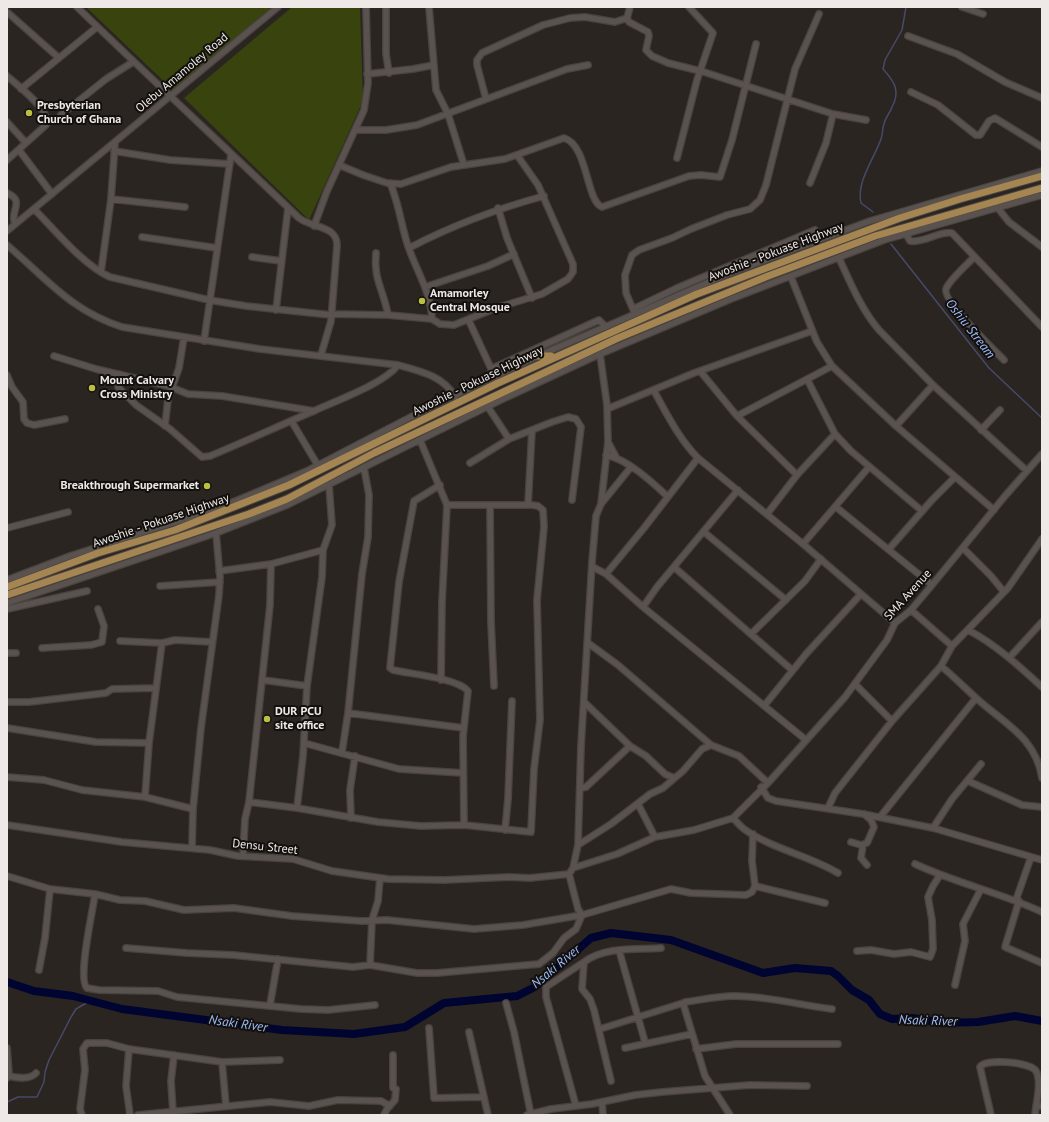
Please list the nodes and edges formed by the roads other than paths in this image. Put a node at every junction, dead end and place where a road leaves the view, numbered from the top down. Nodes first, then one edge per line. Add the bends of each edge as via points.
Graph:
1 (77, 7) edge
2 (278, 7) edge
3 (366, 7) edge
4 (386, 7) edge
5 (429, 7) edge
6 (630, 7) edge
7 (689, 7) edge
8 (962, 7) edge
9 (973, 9) edge
10 (7, 12) edge
11 (819, 14) dead end
12 (983, 14) dead end
13 (627, 18) junction
14 (97, 27) junction
15 (908, 36) dead end
16 (756, 44) dead end
17 (59, 58) junction
18 (133, 62) junction
19 (434, 65) junction
20 (588, 65) dead end
21 (700, 72) junction
22 (388, 73) junction
23 (367, 74) junction
24 (7, 76) edge
25 (746, 85) junction
26 (22, 89) junction
27 (910, 92) dead end
28 (171, 97) junction
29 (1042, 98) edge
30 (486, 99) junction
31 (787, 99) junction
32 (61, 114) dead end
33 (448, 114) junction
34 (833, 114) junction
35 (866, 120) dead end
36 (7, 122) edge
37 (356, 130) junction
38 (26, 143) junction
39 (115, 143) junction
40 (1042, 147) edge
41 (19, 150) junction
42 (114, 151) junction
43 (231, 155) junction
44 (517, 155) junction
45 (677, 158) dead end
46 (7, 160) edge
47 (230, 164) junction
48 (339, 165) junction
49 (464, 165) junction
50 (1042, 171) edge
51 (1042, 176) edge
52 (390, 183) junction
53 (810, 183) dead end
54 (1042, 188) edge
55 (7, 193) edge
56 (52, 194) junction
57 (1042, 195) edge
58 (544, 196) junction
59 (110, 199) junction
60 (185, 207) dead end
61 (288, 208) junction
62 (498, 208) junction
63 (997, 208) junction
64 (34, 209) junction
65 (15, 223) junction
66 (314, 226) junction
67 (815, 230) dead end
68 (7, 231) edge
69 (906, 234) junction
70 (142, 237) dead end
71 (7, 245) edge
72 (1042, 247) edge
73 (218, 248) junction
74 (409, 248) junction
75 (376, 253) dead end
76 (514, 254) junction
77 (252, 257) dead end
78 (974, 257) junction
79 (839, 258) junction
80 (281, 261) junction
81 (101, 272) junction
82 (792, 277) junction
83 (698, 279) junction
84 (700, 286) junction
85 (425, 287) junction
86 (532, 298) junction
87 (210, 300) junction
88 (680, 302) junction
89 (651, 303) junction
90 (276, 310) junction
91 (634, 311) junction
92 (683, 311) junction
93 (331, 315) junction
94 (388, 315) junction
95 (432, 319) junction
96 (469, 320) junction
97 (606, 327) junction
98 (1042, 327) edge
99 (812, 331) junction
100 (184, 337) junction
101 (204, 341) junction
102 (600, 354) junction
103 (321, 355) junction
104 (54, 356) dead end
105 (538, 356) junction
106 (555, 356) junction
107 (1004, 360) dead end
108 (398, 365) junction
109 (832, 366) junction
110 (491, 369) junction
111 (700, 371) junction
112 (119, 374) junction
113 (7, 375) edge
114 (495, 377) junction
115 (807, 380) junction
116 (933, 385) junction
117 (172, 388) junction
118 (654, 391) junction
119 (455, 397) junction
120 (488, 407) junction
121 (607, 409) junction
122 (1000, 410) dead end
123 (314, 411) junction
124 (737, 416) junction
125 (65, 419) dead end
126 (292, 422) junction
127 (165, 426) junction
128 (896, 426) junction
129 (532, 430) junction
130 (981, 430) junction
131 (835, 434) junction
132 (509, 439) junction
133 (420, 440) junction
134 (608, 442) junction
135 (1042, 454) edge
136 (606, 455) junction
137 (616, 457) junction
138 (698, 458) junction
139 (470, 463) dead end
140 (317, 464) junction
141 (631, 467) junction
142 (869, 467) junction
143 (364, 468) junction
144 (1027, 471) junction
145 (797, 475) junction
146 (955, 477) junction
147 (329, 485) junction
148 (440, 485) junction
149 (738, 490) junction
150 (667, 496) junction
151 (572, 500) dead end
152 (601, 504) junction
153 (447, 505) junction
154 (490, 505) junction
155 (528, 505) junction
156 (836, 506) junction
157 (994, 510) junction
158 (922, 511) junction
159 (68, 512) dead end
160 (767, 514) junction
161 (7, 528) edge
162 (704, 532) junction
163 (216, 533) junction
164 (1042, 539) edge
165 (803, 544) junction
166 (119, 546) junction
167 (963, 548) junction
168 (889, 549) junction
169 (323, 550) junction
170 (123, 556) junction
171 (821, 559) junction
172 (271, 564) junction
173 (593, 567) junction
174 (674, 567) junction
175 (219, 571) junction
176 (606, 574) junction
177 (7, 580) edge
178 (220, 582) junction
179 (932, 585) junction
180 (160, 586) dead end
181 (7, 587) edge
182 (87, 591) dead end
183 (1004, 592) junction
184 (861, 594) junction
185 (7, 595) edge
186 (786, 600) junction
187 (7, 603) edge
188 (643, 607) junction
189 (98, 608) dead end
190 (7, 609) edge
191 (911, 610) junction
192 (1042, 622) edge
193 (895, 623) junction
194 (968, 630) junction
195 (751, 634) junction
196 (120, 640) dead end
197 (162, 642) junction
198 (212, 642) junction
199 (588, 643) junction
200 (952, 646) junction
201 (42, 648) dead end
202 (7, 653) edge
203 (16, 653) dead end
204 (1009, 658) junction
205 (941, 666) junction
206 (792, 670) junction
207 (263, 680) junction
208 (441, 680) junction
209 (855, 684) junction
210 (307, 686) junction
211 (494, 686) dead end
212 (1042, 687) edge
213 (156, 688) junction
214 (976, 698) junction
215 (512, 701) dead end
216 (7, 702) edge
217 (585, 703) junction
218 (764, 706) junction
219 (348, 713) junction
220 (892, 721) junction
221 (7, 728) edge
222 (464, 728) junction
223 (806, 740) junction
224 (304, 743) junction
225 (149, 744) junction
226 (710, 744) junction
227 (630, 746) junction
228 (342, 752) junction
229 (355, 756) junction
230 (981, 764) dead end
231 (1041, 764) edge
232 (463, 773) junction
233 (7, 777) edge
234 (674, 778) junction
235 (1042, 778) edge
236 (968, 781) junction
237 (768, 783) junction
238 (580, 788) junction
239 (761, 788) junction
240 (145, 797) junction
241 (249, 802) junction
242 (638, 804) junction
243 (1042, 807) edge
244 (193, 808) junction
245 (297, 808) junction
246 (828, 808) junction
247 (863, 814) junction
248 (880, 817) junction
249 (351, 818) junction
250 (733, 818) junction
251 (7, 825) edge
252 (464, 825) junction
253 (933, 828) junction
254 (505, 830) junction
255 (753, 834) junction
256 (655, 837) junction
257 (851, 842) dead end
258 (578, 845) junction
259 (863, 845) junction
260 (192, 848) junction
261 (243, 856) junction
262 (1031, 857) junction
263 (1042, 860) edge
264 (915, 864) dead end
265 (867, 865) dead end
266 (573, 868) junction
267 (838, 873) dead end
268 (569, 874) junction
269 (940, 875) junction
270 (7, 876) edge
271 (380, 878) junction
272 (754, 886) junction
273 (50, 889) junction
274 (981, 889) junction
275 (95, 894) junction
276 (1017, 900) junction
277 (826, 903) dead end
278 (1042, 912) edge
279 (582, 915) junction
280 (372, 920) junction
281 (126, 948) dead end
282 (661, 948) dead end
283 (619, 950) junction
284 (857, 952) dead end
285 (278, 959) junction
286 (584, 962) junction
287 (1042, 963) edge
288 (370, 965) junction
289 (39, 970) dead end
290 (956, 985) dead end
291 (506, 1003) dead end
292 (270, 1005) junction
293 (375, 1005) dead end
294 (684, 1006) junction
295 (832, 1009) dead end
296 (638, 1017) junction
297 (429, 1028) dead end
298 (600, 1028) junction
299 (469, 1032) dead end
300 (692, 1034) junction
301 (644, 1042) junction
302 (838, 1044) dead end
303 (7, 1048) edge
304 (625, 1048) dead end
305 (129, 1049) junction
306 (696, 1049) junction
307 (393, 1054) dead end
308 (174, 1055) junction
309 (280, 1060) dead end
310 (222, 1062) junction
311 (36, 1072) dead end
312 (1040, 1074) edge
313 (8, 1077) edge
314 (611, 1081) dead end
315 (807, 1086) dead end
316 (712, 1089) junction
317 (484, 1097) junction
318 (602, 1102) junction
319 (226, 1106) junction
320 (390, 1106) junction
321 (576, 1106) junction
322 (1039, 1106) edge
323 (173, 1112) junction
324 (159, 1114) edge
325 (530, 1114) edge
326 (82, 1115) edge
327 (130, 1115) edge
328 (138, 1115) edge
329 (384, 1115) edge
330 (488, 1115) edge
331 (603, 1115) edge
332 (730, 1115) edge
333 (991, 1115) edge
334 (1035, 1115) edge

1 - 14 street
2 - 28 street, Olebu Amamoley Road
3 - 23 street
4 - 22 street
5 - 19 street
6 - 13 street
7 - 21 street via 713,33
8 - 9 street
9 - 12 street
10 - 17 street
11 - 31 street via 796,69
13 - 21 street via 632,25 648,32 646,47 652,56
13 - 30 street via 615,22 585,17 570,18 529,30 482,52 477,64
14 - 17 street
14 - 18 street
15 - 29 street via 957,54 1005,82
16 - 25 street
17 - 26 street
18 - 28 street
18 - 32 street via 106,79
19 - 22 street
19 - 33 street via 436,90
20 - 30 street via 567,69
21 - 25 street
21 - 45 street
22 - 23 street
23 - 37 street via 366,101
24 - 26 street
25 - 31 street
25 - 44 street via 720,177 689,176 602,207 595,201 578,149 570,141 561,139
26 - 38 street via 42,108 47,117 46,125
27 - 40 street via 938,105 976,135 980,135 989,121 995,118
28 - 39 street, Olebu Amamoley Road
28 - 43 street
30 - 33 street
31 - 34 street
31 - 91 street via 760,200 750,209 691,229 632,255 625,275 626,293
33 - 37 street via 417,125 386,130
33 - 49 street
34 - 35 street
34 - 53 street via 828,137
36 - 38 street
37 - 48 street
38 - 41 street
39 - 42 street
39 - 56 street, Olebu Amamoley Road
41 - 46 street
41 - 56 street
42 - 47 street via 170,160
42 - 59 street
43 - 47 street
43 - 61 street
44 - 49 street
44 - 58 street
47 - 73 street
48 - 52 street via 363,176
48 - 66 street
49 - 52 street via 434,172 412,182
50 - 84 street via 870,221
51 - 88 main road, Awoshie - Pokuase Highway via 900,218
52 - 74 street
54 - 92 main road, Awoshie - Pokuase Highway via 875,236
55 - 65 street via 12,195 16,202 17,207 13,216
56 - 64 street, Olebu Amamoley Road
57 - 63 street
58 - 62 street
58 - 86 street via 574,267 571,275 563,282
59 - 60 street
59 - 81 street
61 - 66 street via 304,222
61 - 80 street
62 - 74 street
62 - 76 street
63 - 69 street
63 - 72 street via 1009,222
64 - 65 street, Olebu Amamoley Road
64 - 81 street
65 - 68 street, Olebu Amamoley Road
66 - 93 street via 329,230 336,238
67 - 83 street
69 - 78 street via 910,241 914,241 925,240 946,232 952,233
69 - 79 street
70 - 73 street
71 - 100 street via 64,297 90,315 122,327
73 - 87 street
74 - 85 street
75 - 94 street via 377,280 387,305
76 - 85 street via 488,266
76 - 86 street
77 - 80 street
78 - 98 street
78 - 107 street via 947,287 946,294 953,307
79 - 82 street
79 - 116 street via 871,321
80 - 90 street
81 - 87 street via 110,277
82 - 99 street
82 - 102 street via 731,299
83 - 84 street
83 - 89 street
84 - 89 street
85 - 95 street
86 - 96 street via 496,308
87 - 90 street
87 - 101 street
88 - 92 main road
88 - 106 main road, Awoshie - Pokuase Highway
89 - 91 street
90 - 93 street
91 - 97 street
92 - 170 main road, Awoshie - Pokuase Highway via 480,402 374,453 287,499
93 - 94 street
93 - 103 street
94 - 95 street
95 - 96 street via 450,326
96 - 110 street
97 - 105 street
97 - 110 street via 599,320
99 - 109 street
99 - 111 street
100 - 101 street
100 - 117 street via 179,368
101 - 103 street
102 - 120 street
102 - 121 street
103 - 108 street
104 - 112 street
105 - 106 main road
105 - 114 street
106 - 166 main road, Awoshie - Pokuase Highway via 289,485 182,528
108 - 119 street via 422,371 443,382 450,387
108 - 123 street via 393,372 383,378
109 - 115 street
109 - 128 street
110 - 114 street
111 - 118 street
111 - 124 street
112 - 117 street
112 - 127 street via 118,387 123,394
113 - 125 street via 23,402 24,419 27,423 34,425
114 - 119 street
115 - 124 street
115 - 131 street
116 - 128 street
116 - 130 street
117 - 123 street via 188,394 222,396
117 - 127 street
118 - 121 street
118 - 138 street via 675,428
119 - 140 street
120 - 132 street
120 - 133 street
121 - 134 street
122 - 130 street
123 - 126 street
124 - 145 street
126 - 127 street via 210,456 202,456
126 - 140 street
128 - 146 street
129 - 132 street
129 - 151 street via 568,417 576,419 581,427
129 - 155 street
130 - 144 street
131 - 142 street
131 - 145 street
132 - 139 street
133 - 143 street
133 - 148 street
134 - 136 street
134 - 137 street
135 - 144 street, SMA Avenue
136 - 137 street
136 - 152 street
137 - 141 street
138 - 149 street
138 - 150 street
140 - 177 street via 307,471 213,510 70,556
141 - 150 street
141 - 152 street
142 - 156 street
142 - 158 street
143 - 147 street
143 - 219 street via 369,495 368,537
144 - 157 street, SMA Avenue
145 - 160 street
146 - 157 street
146 - 158 street
147 - 163 street
147 - 169 street via 332,525
148 - 153 street
148 - 208 street via 414,501 399,582 390,668
149 - 160 street
149 - 162 street
150 - 176 street
152 - 173 street via 596,516
153 - 154 street
153 - 208 street
154 - 155 street
154 - 211 street
155 - 254 street via 540,507 544,520 537,600 540,720 534,769 531,832
156 - 165 street
156 - 168 street
157 - 167 street, SMA Avenue
158 - 168 street
159 - 161 street
160 - 165 street
162 - 174 street
162 - 186 street
163 - 175 street
163 - 187 street
164 - 183 street
165 - 171 street
166 - 170 main road
166 - 181 main road, Awoshie - Pokuase Highway
167 - 179 street, SMA Avenue
167 - 183 street
168 - 179 street
169 - 172 street
169 - 210 street via 322,577
170 - 185 main road, Awoshie - Pokuase Highway
171 - 184 street
171 - 186 street via 805,581
172 - 175 street
172 - 207 street
173 - 176 street
173 - 199 street
174 - 188 street
174 - 195 street
175 - 178 street
176 - 188 street
178 - 180 street
178 - 198 street
179 - 191 street, SMA Avenue
182 - 190 street
183 - 194 street
184 - 193 street
184 - 206 street
186 - 195 street
188 - 218 street
189 - 201 street via 104,626 102,642
191 - 193 street, SMA Avenue
191 - 200 street
192 - 204 street
193 - 209 street, SMA Avenue via 887,640
194 - 200 street
194 - 204 street
195 - 206 street
196 - 197 street
197 - 198 street
197 - 213 street
198 - 244 street
199 - 217 street
199 - 226 street via 618,665
200 - 205 street
202 - 203 street
204 - 212 street
205 - 214 street
205 - 220 street
206 - 218 street
207 - 210 street
207 - 241 street
208 - 222 street via 461,685 468,691
209 - 220 street
209 - 223 street, SMA Avenue
210 - 224 street
213 - 216 street via 112,689 106,693 30,702
213 - 225 street
214 - 231 street via 1017,731
214 - 248 street
215 - 254 street
217 - 227 street
217 - 238 street
218 - 223 street
219 - 222 street
219 - 228 street
220 - 246 street via 835,793
221 - 225 street via 96,742
222 - 232 street
223 - 237 street, SMA Avenue
224 - 228 street
224 - 245 street
225 - 240 street
226 - 234 street
226 - 237 street via 739,756
227 - 234 street via 646,756 665,774
227 - 238 street via 586,788
228 - 229 street
229 - 232 street via 399,768
229 - 249 street via 350,790
230 - 236 street
231 - 235 street
232 - 252 street
233 - 240 street via 44,780 82,790
234 - 242 street
236 - 243 street via 1022,806
236 - 253 street
237 - 239 street, SMA Avenue
238 - 258 street
239 - 246 street via 768,798 776,801
239 - 250 street, SMA Avenue
240 - 244 street
241 - 245 street
241 - 261 street via 245,819
242 - 256 street
242 - 258 street
244 - 260 street
245 - 249 street
246 - 247 street
247 - 248 street
247 - 259 street via 871,820 874,827
248 - 253 street
249 - 252 street via 408,825
250 - 255 street
250 - 256 street via 694,830
251 - 260 street, Densu Street via 122,842
252 - 254 street
253 - 262 street
255 - 267 street
255 - 272 street
256 - 266 street via 617,854
257 - 259 street
258 - 266 street
259 - 265 street via 861,858
260 - 261 street, Densu Street
261 - 271 street, Densu Street via 293,859 332,871
262 - 263 street
262 - 276 street
264 - 269 street
266 - 268 street
268 - 271 street, Densu Street via 530,878
268 - 279 street
269 - 274 street
269 - 284 street via 928,896 932,920 930,957 911,952
270 - 273 street
271 - 280 street via 378,901
272 - 277 street
272 - 279 street via 752,892 746,895 691,893 671,889
273 - 275 street
273 - 289 street
274 - 276 street
274 - 290 street via 963,924 965,941
275 - 280 street via 120,900 146,901 184,910 234,908 292,916
275 - 292 street via 85,954 84,984 90,989 158,991 177,997
276 - 278 street
276 - 287 street via 1005,947
279 - 280 street via 523,925 474,929
279 - 288 street via 576,929 539,964 437,973 417,973
280 - 288 street
281 - 285 street
282 - 283 street
283 - 286 street via 596,955
283 - 296 street
285 - 288 street via 353,967
285 - 292 street
286 - 298 street via 582,989 590,998
286 - 321 street via 546,987 546,998
291 - 325 street
292 - 293 street via 328,1010
294 - 295 street via 685,1002 734,996 780,1000
294 - 296 street via 683,1003
294 - 300 street
296 - 298 street
296 - 301 street
297 - 317 street via 434,1098
298 - 314 street
299 - 317 street
300 - 301 street
300 - 306 street
301 - 304 street
302 - 306 street via 736,1044
303 - 313 street
305 - 308 street
305 - 326 street via 101,1042 84,1045 85,1070 80,1109
305 - 327 street via 126,1086
306 - 316 street
307 - 320 street via 393,1082 396,1092 395,1100
308 - 310 street
308 - 323 street via 171,1081
309 - 310 street
310 - 319 street
311 - 313 street via 32,1077
312 - 322 street
312 - 333 street via 1030,1066 1002,1062 982,1064 980,1071
315 - 316 street via 750,1085
316 - 318 street via 642,1094
316 - 332 street
317 - 330 street
318 - 321 street
318 - 331 street
319 - 320 street via 270,1102 310,1106 338,1100 381,1101
319 - 323 street
320 - 329 street
321 - 325 street
322 - 334 street
323 - 324 street
324 - 328 street

